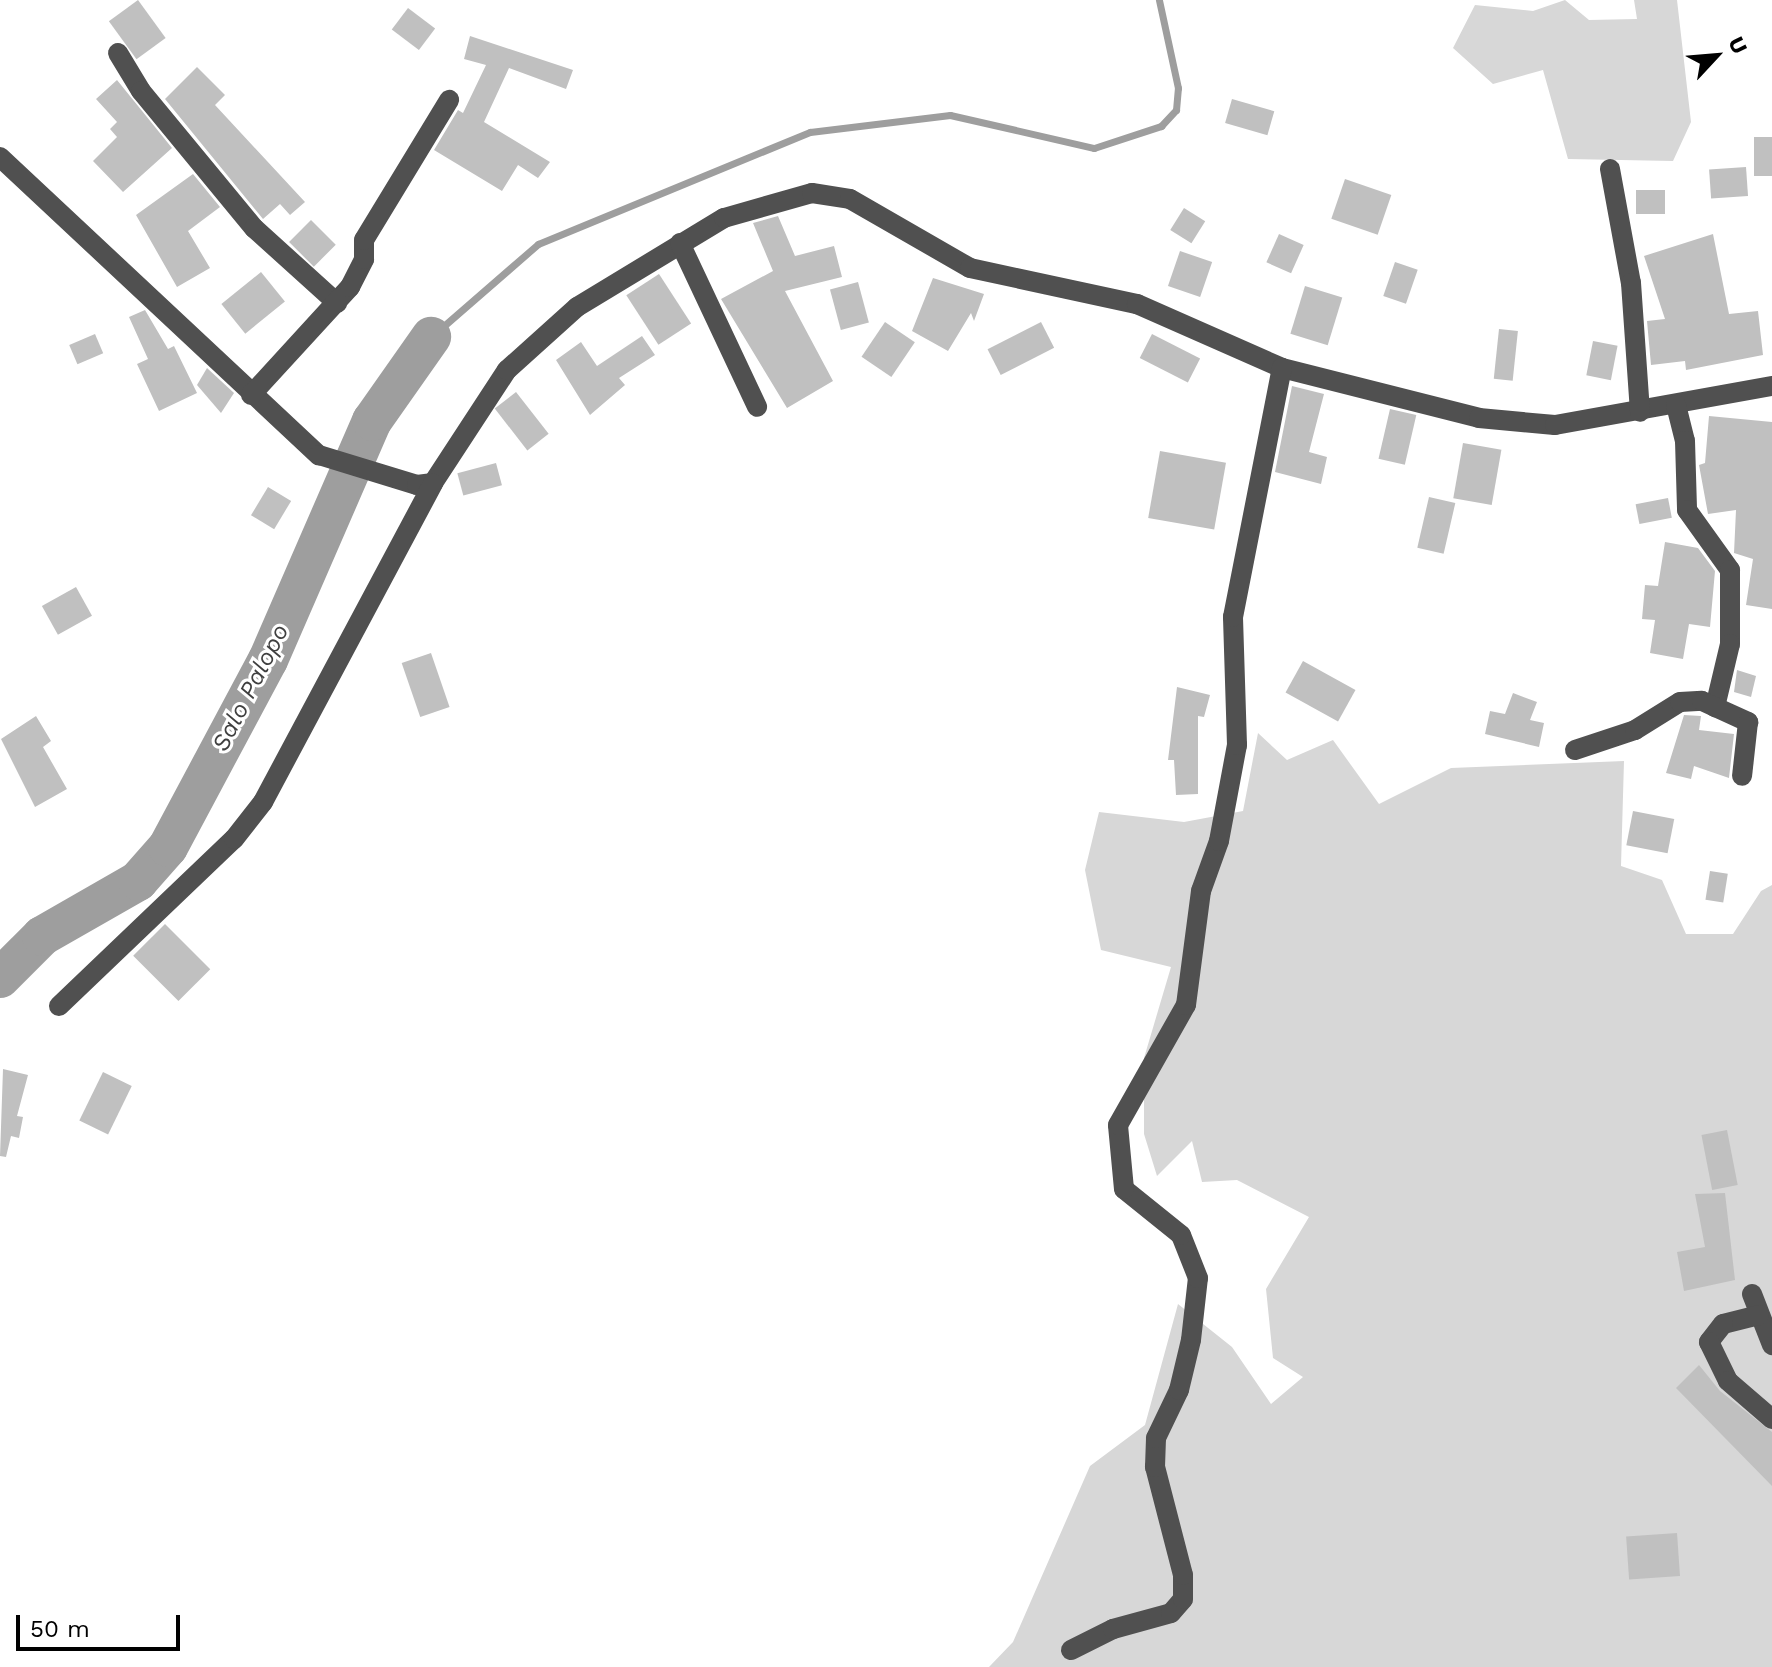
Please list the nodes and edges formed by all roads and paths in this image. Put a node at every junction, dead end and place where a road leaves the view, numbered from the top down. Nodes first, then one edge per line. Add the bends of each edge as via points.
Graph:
1 (118, 53) dead end
2 (449, 100) dead end
3 (0, 157) edge
4 (1610, 169) dead end
5 (680, 243) junction
6 (337, 303) junction
7 (1282, 368) junction
8 (1772, 386) edge
9 (251, 395) junction
10 (1676, 405) junction
11 (757, 407) dead end
12 (1640, 412) junction
13 (425, 484) junction
14 (1715, 707) junction
15 (1575, 750) dead end
16 (1742, 776) dead end
17 (59, 1006) dead end
18 (1752, 1294) dead end
19 (1759, 1315) junction
20 (1772, 1345) edge
21 (1772, 1419) edge
22 (1071, 1650) dead end

1 - 6 street via 141,91 254,228
2 - 6 street via 364,240 360,273
3 - 9 street
4 - 12 street via 1631,283
5 - 7 street via 724,218 776,201 812,193 850,199 970,268 1137,304
5 - 11 street
5 - 13 street via 577,307 531,345
6 - 9 street
7 - 12 street via 1512,423 1555,425
7 - 22 street via 1233,617 1237,745 1219,841 1201,891 1186,1005 1118,1125 1124,1189 1181,1235 1198,1278 1179,1390 1156,1438 1155,1467 1183,1575 1183,1599 1171,1613 1113,1629
8 - 10 street
9 - 13 street via 319,455
10 - 12 street
10 - 14 street via 1685,441 1687,510 1730,570 1730,644
13 - 17 street via 263,802 234,839
14 - 15 street via 1680,702 1635,730
14 - 16 street via 1751,728
18 - 19 street
19 - 20 street
19 - 21 street via 1723,1324 1709,1342 1728,1381

